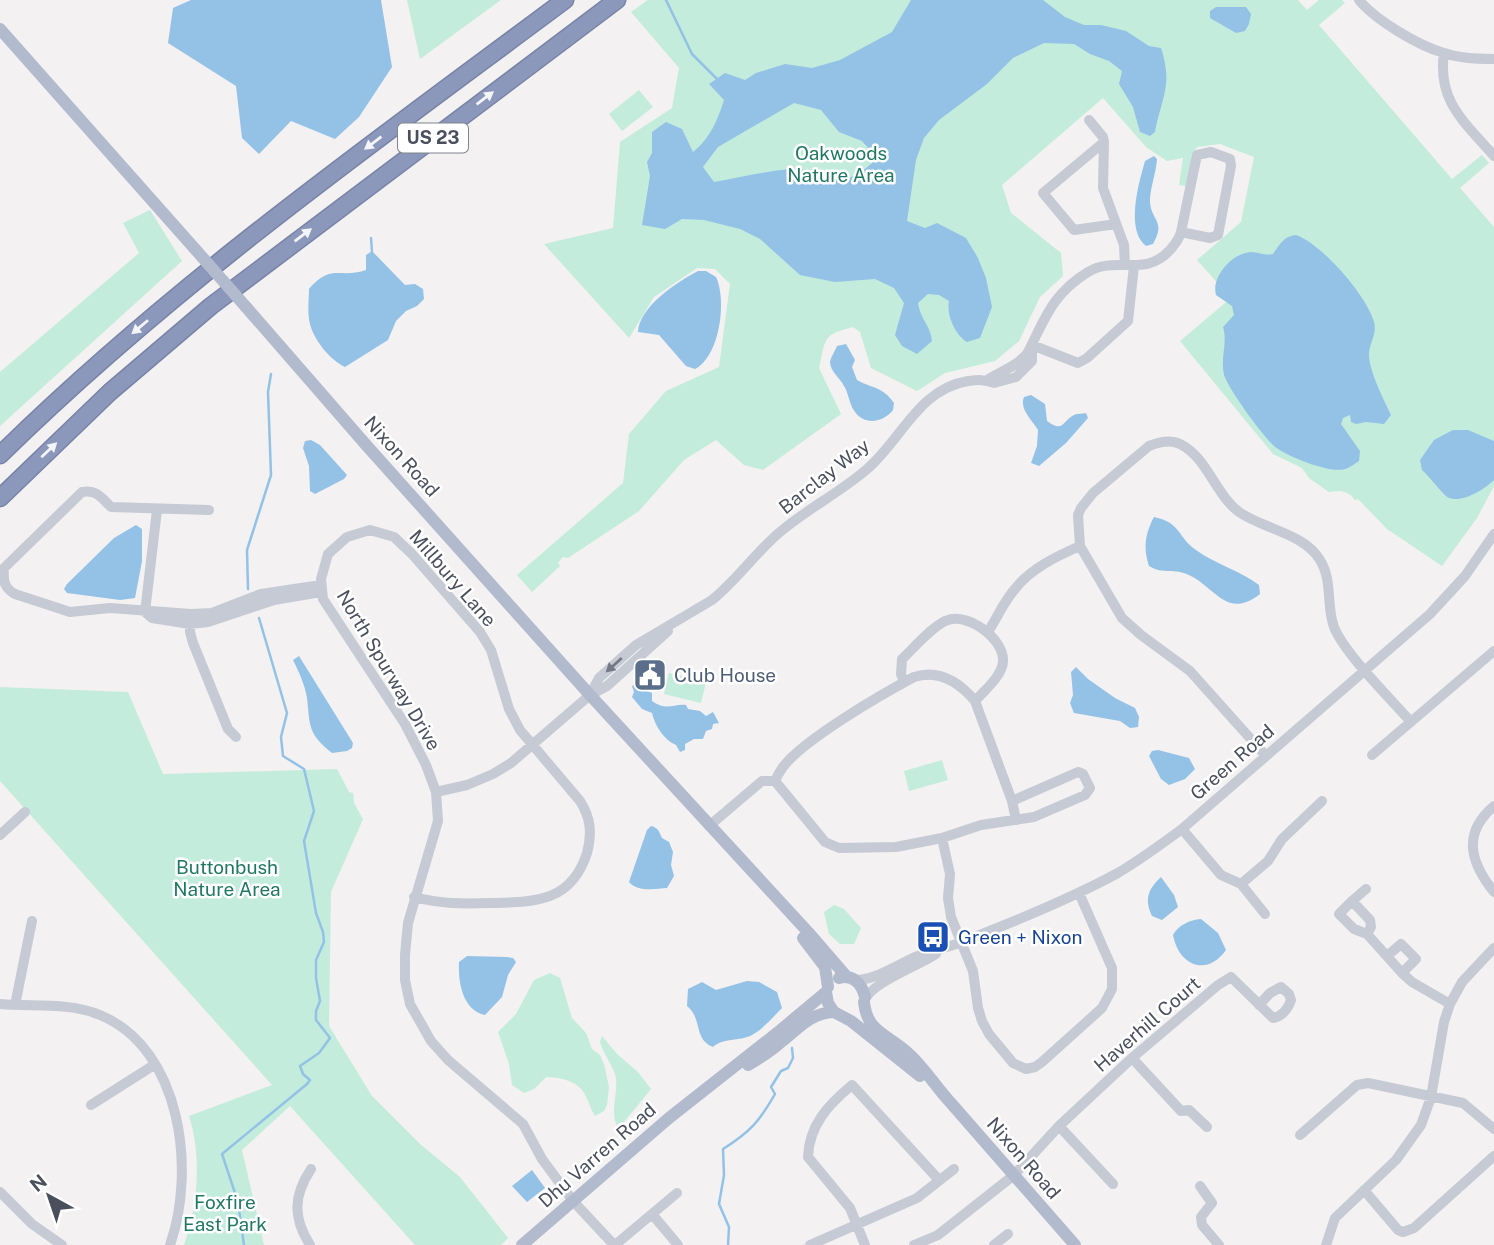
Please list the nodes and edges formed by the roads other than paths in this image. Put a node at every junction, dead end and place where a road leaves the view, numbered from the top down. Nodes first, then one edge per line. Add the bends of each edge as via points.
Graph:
1 (565, 0) edge
2 (617, 0) edge
3 (1359, 0) edge
4 (0, 29) edge
5 (1444, 53) junction
6 (1494, 59) edge
7 (1089, 120) dead end
8 (1104, 142) junction
9 (1494, 156) edge
10 (1116, 224) junction
11 (1181, 232) junction
12 (1130, 266) junction
13 (1032, 345) junction
14 (0, 455) edge
15 (0, 498) edge
16 (157, 510) junction
17 (209, 510) dead end
18 (1494, 534) edge
19 (1080, 546) junction
20 (321, 589) junction
21 (145, 612) junction
22 (190, 619) junction
23 (988, 632) junction
24 (1494, 651) edge
25 (1366, 670) junction
26 (904, 682) junction
27 (590, 695) junction
28 (975, 701) junction
29 (1411, 722) junction
30 (227, 734) dead end
31 (531, 744) junction
32 (1372, 755) dead end
33 (1266, 756) junction
34 (775, 781) junction
35 (436, 792) junction
36 (1012, 801) junction
37 (1322, 801) dead end
38 (1494, 806) edge
39 (25, 812) dead end
40 (1016, 820) junction
41 (709, 826) junction
42 (1182, 829) junction
43 (0, 835) edge
44 (942, 838) junction
45 (1241, 884) junction
46 (1366, 889) dead end
47 (1494, 892) edge
48 (1079, 893) junction
49 (414, 897) junction
50 (1352, 901) junction
51 (779, 903) junction
52 (1265, 914) dead end
53 (32, 921) dead end
54 (1367, 934) junction
55 (962, 942) junction
56 (944, 948) junction
57 (1494, 948) edge
58 (1387, 956) junction
59 (1402, 974) junction
60 (850, 978) junction
61 (827, 989) junction
62 (864, 1000) junction
63 (0, 1004) edge
64 (1450, 1004) junction
65 (15, 1005) junction
66 (1259, 1005) dead end
67 (838, 1014) junction
68 (1132, 1058) junction
69 (154, 1065) junction
70 (698, 1097) junction
71 (945, 1097) junction
72 (1431, 1097) junction
73 (91, 1105) dead end
74 (1059, 1126) junction
75 (1207, 1127) dead end
76 (1494, 1129) edge
77 (1300, 1135) dead end
78 (1494, 1156) edge
79 (311, 1169) dead end
80 (954, 1169) dead end
81 (1014, 1175) junction
82 (939, 1180) junction
83 (1113, 1184) dead end
84 (1200, 1186) dead end
85 (1364, 1190) junction
86 (0, 1192) edge
87 (677, 1193) dead end
88 (573, 1201) junction
89 (652, 1214) junction
90 (856, 1223) junction
91 (1008, 1234) dead end
92 (941, 1240) edge
93 (62, 1245) edge
94 (170, 1245) edge
95 (310, 1245) edge
96 (522, 1245) edge
97 (615, 1245) edge
98 (678, 1245) edge
99 (810, 1245) edge
100 (866, 1245) edge
101 (914, 1245) edge
102 (994, 1245) edge
103 (1075, 1245) edge
104 (1219, 1245) edge
105 (1326, 1245) edge

1 -> 14 highway, US 23 via 229,254 103,358
15 -> 2 highway, US 23 via 110,392 211,306
3 - 5 street via 1388,24
4 - 27 main road, Nixon Road, bridge
5 - 6 street
5 - 9 street via 1442,76 1447,97
7 - 8 street
8 - 10 street via 1103,188
8 - 10 street via 1043,193 1074,230
10 - 12 street
11 - 11 street, Barclay Way via 1197,155 1205,152 1230,159 1220,231 1215,238
11 - 12 street, Barclay Way via 1180,239 1153,264
12 - 13 street, Barclay Way via 1101,267 1086,273 1052,304
12 - 13 street via 1128,321 1087,358 1078,363
13 - 27 street, Barclay Way via 1016,365 987,380 959,382 938,392 869,469 788,526 723,591 685,614 607,686
16 - 17 street
16 - 21 street
16 - 21 street via 111,507 97,493 82,492 4,568 7,590 70,612 110,608
18 - 25 street, Green Road via 1465,576 1430,614
19 - 23 street via 1035,570 1015,588
19 - 25 street via 1078,515 1093,493 1149,446 1179,443 1237,510 1313,551 1326,575 1334,626
19 - 33 street via 1122,618 1190,671
20 - 22 street via 261,594
20 - 31 street, Millbury Lane via 328,554 346,537 370,530 394,537 480,632 491,650 509,709
20 - 35 street, North Spurway Drive via 333,615 405,724
21 - 22 street via 155,610
22 - 30 street via 193,643
23 - 26 street via 949,619 902,659
23 - 28 street via 1003,662
24 - 29 street
25 - 29 street
25 - 33 street, Green Road
26 - 28 street via 926,673 938,675 958,684
26 - 34 street via 808,744 783,765
27 - 31 street, Barclay Way
27 - 41 main road, Nixon Road
28 - 36 street
29 - 32 street
31 - 35 street, Barclay Way via 493,774
31 - 49 street, Millbury Lane via 587,814 588,848 570,883 556,894 526,903 445,904
33 - 42 street, Green Road
34 - 41 street via 762,781
34 - 44 street via 825,842 839,848 895,847
35 - 49 street, North Spurway Drive via 438,821
36 - 40 street
36 - 40 street via 1078,772 1088,780 1090,789 1085,795
37 - 45 street
38 - 47 street via 1474,829 1473,855
39 - 43 street
40 - 44 street
41 - 51 main road, Nixon Road
42 - 45 street via 1221,875
42 - 48 street, Green Road via 1126,868
44 - 55 street via 950,874 951,916
45 - 52 street
46 - 50 street
48 - 55 street, Green Road
48 - 55 street via 1112,968 1112,989 1102,1008 1035,1067 1013,1063 989,1034
49 - 88 street, North Spurway Drive via 405,980 419,1023 448,1060 523,1124
50 - 54 street via 1370,919
50 - 54 street via 1339,914
51 - 60 main road, Nixon Road
51 - 61 main road, Nixon Road via 825,967
53 - 65 street
54 - 58 street
55 - 56 street, Green Road
56 - 60 street, Green Road via 873,977
56 - 62 street, Green Road via 878,986
57 - 64 street via 1462,982
58 - 59 street
58 - 59 street via 1401,944 1416,960
59 - 64 street
60 - 61 main road via 833,981
60 - 62 main road via 862,988
61 - 67 main road via 828,1003
61 - 70 main road, Dhu Varren Road
62 - 67 main road via 855,1012
62 - 71 main road, Nixon Road via 872,1026 907,1052
63 - 65 street
64 - 72 street
65 - 69 street via 68,1007 102,1016 127,1033
66 - 68 street, Haverhill Court via 1231,977
67 - 70 main road, Dhu Varren Road via 816,1014 771,1051
67 - 71 main road, Nixon Road
68 - 74 street, Haverhill Court
68 - 75 street via 1181,1111 1189,1110
69 - 73 street
69 - 94 street via 172,1103 182,1149 182,1195
70 - 88 main road, Dhu Varren Road
71 - 81 main road, Nixon Road
72 - 76 street via 1463,1102
72 - 77 street via 1368,1083 1357,1085
72 - 85 street via 1409,1144
74 - 81 street, Haverhill Court
74 - 83 street
78 - 85 street via 1407,1232 1398,1230
79 - 95 street via 297,1201
80 - 82 street
81 - 92 street, Haverhill Court
81 - 103 main road, Nixon Road
82 - 90 street via 917,1198
82 - 90 street via 852,1085 823,1113 812,1133 808,1157
84 - 104 street via 1212,1203 1201,1217 1202,1225
85 - 105 street via 1335,1218
86 - 93 street via 32,1224
87 - 89 street
88 - 96 main road, Dhu Varren Road
88 - 97 street, North Spurway Drive
89 - 97 street
89 - 98 street
90 - 99 street
90 - 100 street
91 - 102 street
92 - 101 street, Haverhill Court

